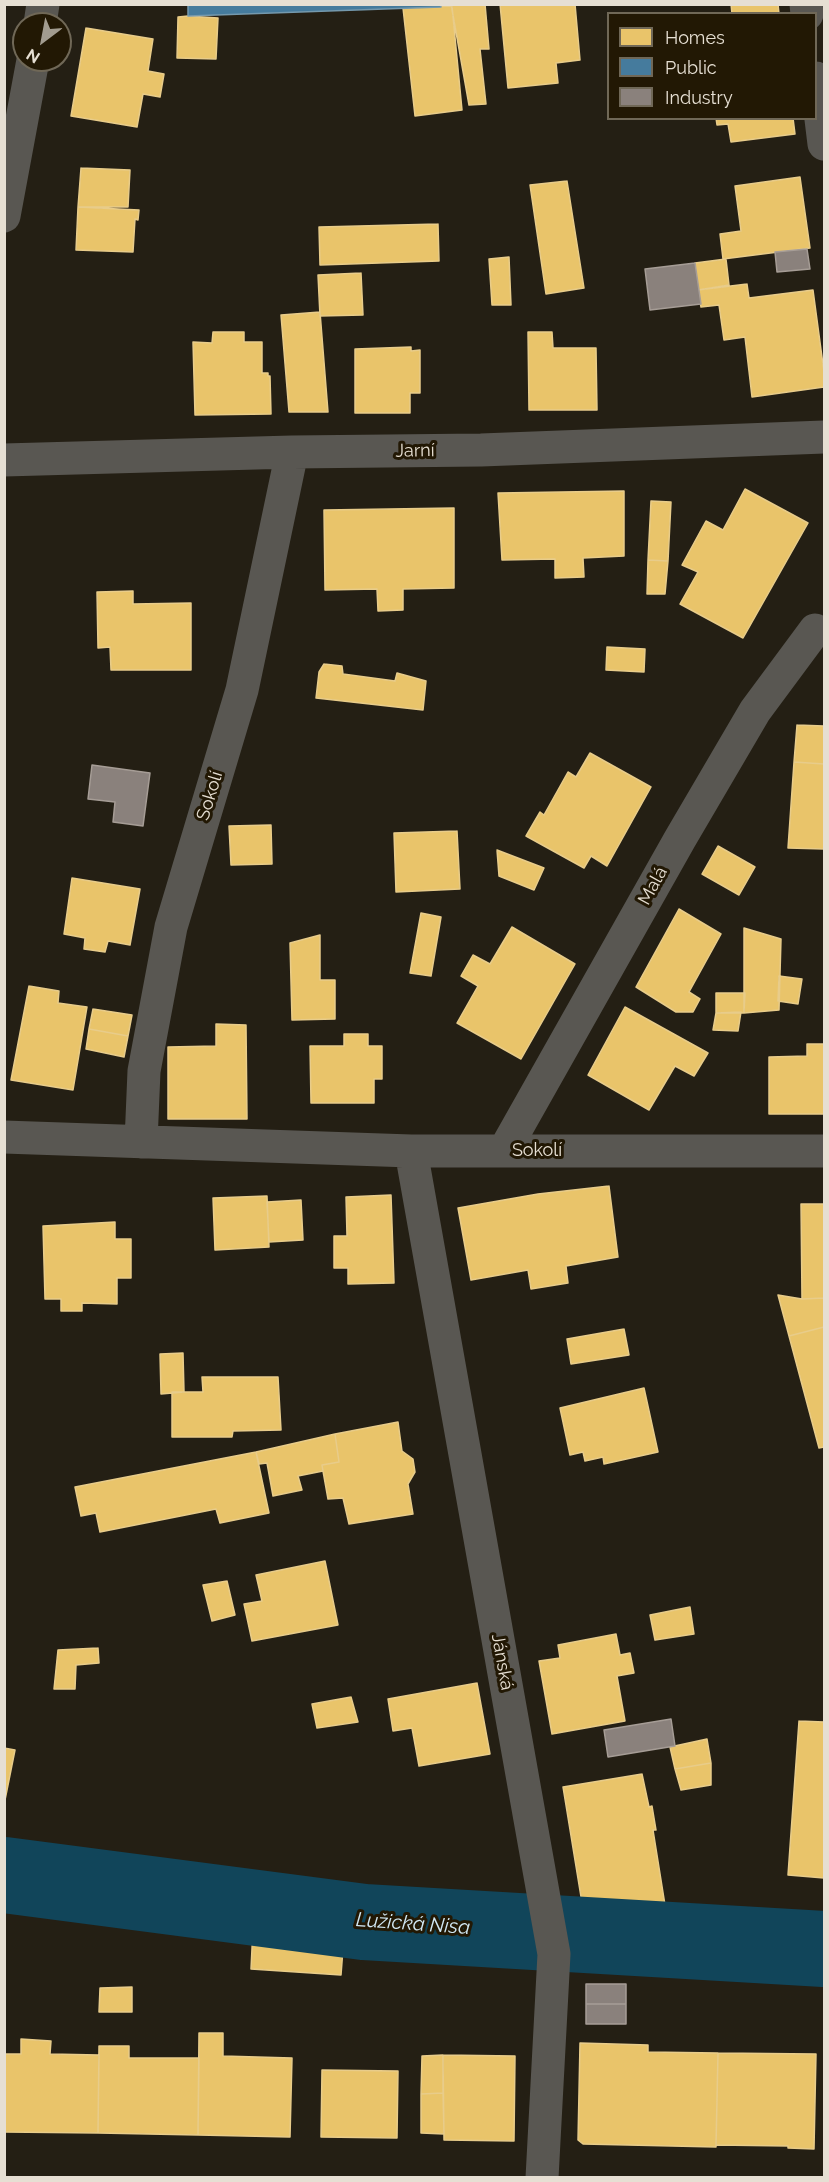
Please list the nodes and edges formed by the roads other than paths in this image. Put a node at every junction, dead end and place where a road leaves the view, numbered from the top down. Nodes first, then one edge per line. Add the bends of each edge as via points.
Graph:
1 (31, 72) edge
2 (817, 85) edge
3 (825, 144) edge
4 (4, 216) edge
5 (825, 437) edge
6 (292, 452) junction
7 (4, 460) edge
8 (822, 626) edge
9 (4, 1137) edge
10 (141, 1142) junction
11 (411, 1150) junction
12 (504, 1151) junction
13 (825, 1151) edge
14 (542, 2178) edge

1 - 4 street
2 - 3 street
5 - 6 street, Jarní via 481,450
6 - 7 street, Jarní
6 - 10 street, Sokolí via 242,690 171,927 144,1071
8 - 12 street, Malá via 755,711
9 - 10 street, Sokolí
10 - 11 street, Sokolí
11 - 12 street, Sokolí
11 - 14 street, Jánská via 554,1954
12 - 13 street, Sokolí

